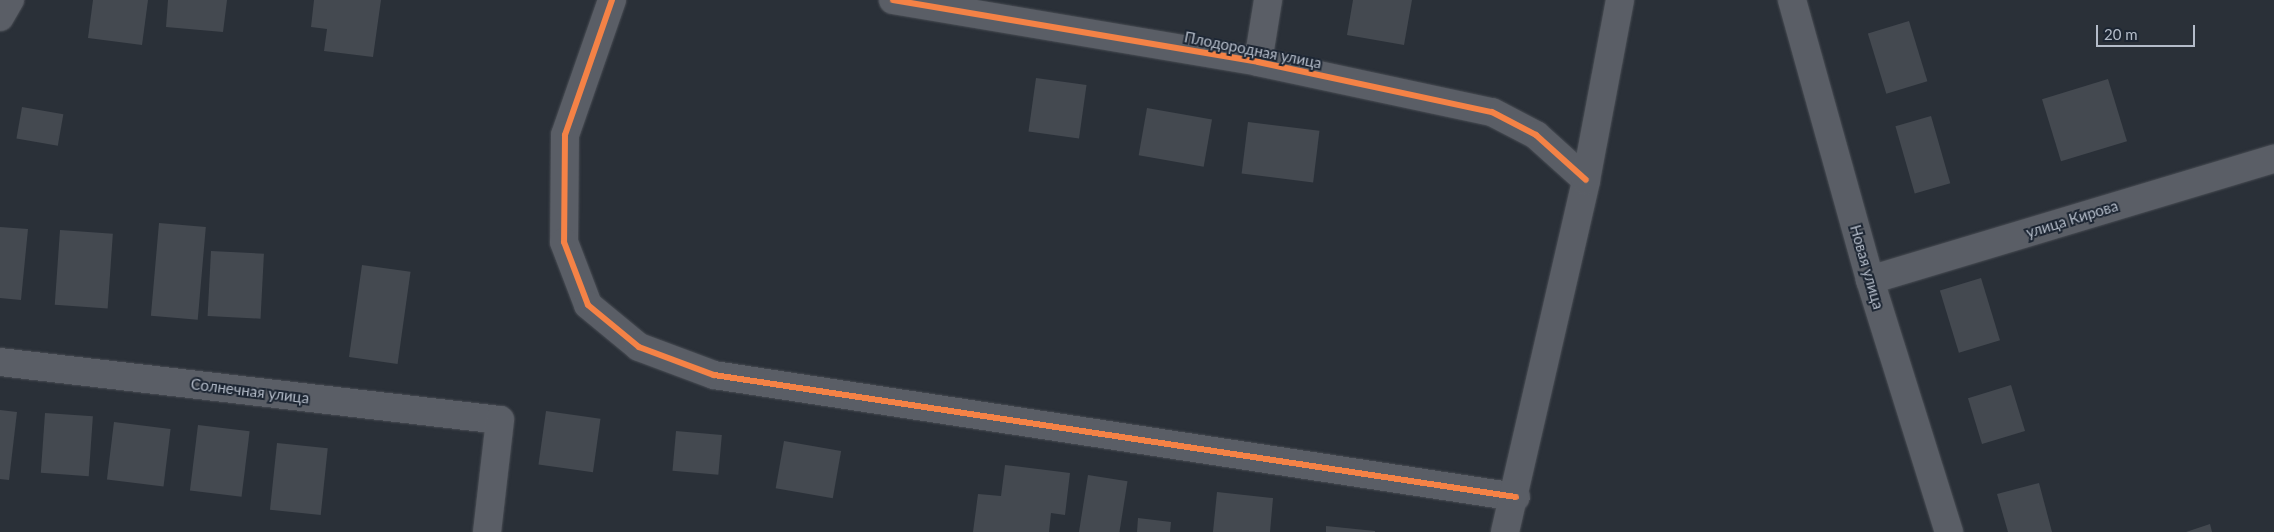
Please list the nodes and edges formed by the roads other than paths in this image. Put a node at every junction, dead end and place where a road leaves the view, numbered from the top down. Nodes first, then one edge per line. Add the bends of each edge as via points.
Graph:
1 (10, 0) edge
2 (612, 0) edge
3 (892, 0) edge
4 (1268, 0) edge
5 (1620, 0) edge
6 (1792, 0) edge
7 (0, 18) edge
8 (1258, 62) junction
9 (2274, 159) edge
10 (1586, 180) junction
11 (1870, 280) junction
12 (0, 362) edge
13 (1516, 497) junction
14 (487, 532) edge
15 (1505, 532) edge
16 (1949, 532) edge

1 - 7 street
2 - 13 street via 565,135 564,242 588,304 638,347 714,375
3 - 8 street, Плодородная улица
4 - 8 street
5 - 10 street
6 - 11 street, Новая улица
8 - 10 street, Плодородная улица via 1492,112 1536,135
9 - 11 street, улица Кирова
10 - 13 street
11 - 16 street, Новая улица
12 - 14 street, Солнечная улица via 500,420
13 - 15 street

